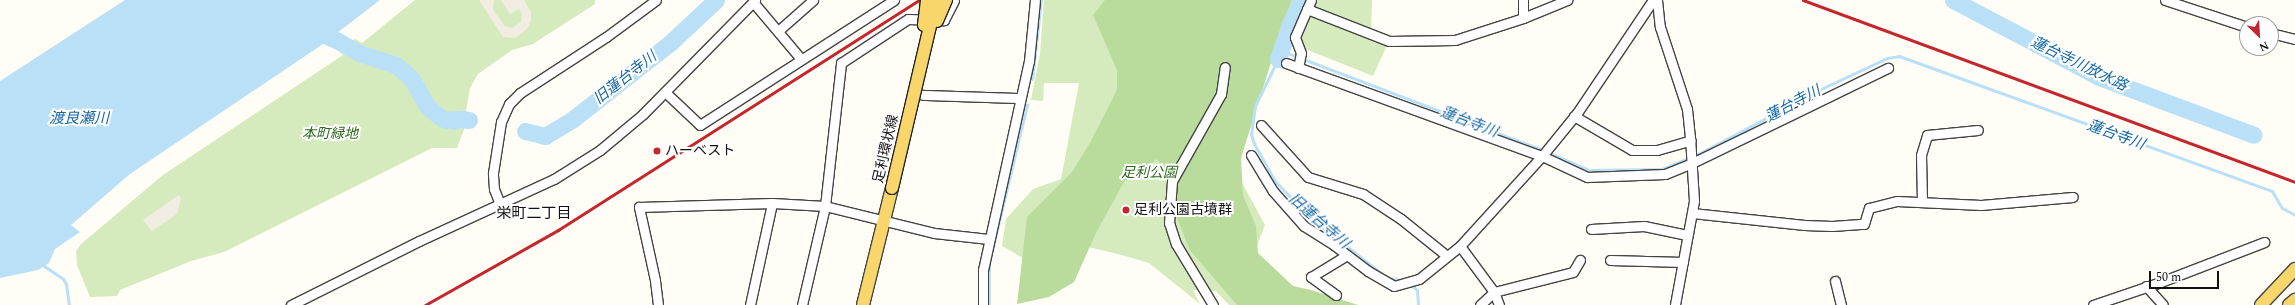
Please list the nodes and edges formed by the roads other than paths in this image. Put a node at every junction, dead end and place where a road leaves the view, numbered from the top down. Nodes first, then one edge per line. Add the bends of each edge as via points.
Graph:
1 (656, 0) edge
2 (813, 0) edge
3 (894, 0) edge
4 (927, 0) edge
5 (936, 0) edge
6 (946, 0) edge
7 (954, 0) edge
8 (1035, 0) edge
9 (1311, 0) edge
10 (1523, 0) edge
11 (1567, 0) edge
12 (1653, 0) edge
13 (1657, 0) edge
14 (2165, 0) edge
15 (754, 1) edge
16 (1307, 9) junction
17 (1523, 18) junction
18 (2239, 24) edge
19 (778, 32) junction
20 (2279, 35) edge
21 (928, 36) junction
22 (2295, 39) edge
23 (801, 59) junction
24 (1286, 63) dead end
25 (1225, 67) dead end
26 (1298, 68) junction
27 (1888, 68) dead end
28 (665, 92) junction
29 (923, 95) dead end
30 (1020, 98) junction
31 (1574, 116) junction
32 (1261, 125) dead end
33 (1978, 130) dead end
34 (1691, 140) junction
35 (1251, 155) dead end
36 (1542, 156) junction
37 (1692, 163) junction
38 (2073, 196) dead end
39 (1922, 202) junction
40 (772, 203) junction
41 (500, 204) junction
42 (825, 206) junction
43 (1692, 213) junction
44 (884, 222) junction
45 (1591, 229) dead end
46 (1687, 235) junction
47 (989, 239) junction
48 (2264, 242) dead end
49 (1460, 246) junction
50 (1347, 255) junction
51 (1447, 256) junction
52 (1580, 260) dead end
53 (1610, 260) dead end
54 (1682, 262) junction
55 (2295, 269) edge
56 (1835, 281) dead end
57 (2146, 286) junction
58 (1494, 292) junction
59 (1336, 295) dead end
60 (2295, 300) edge
61 (291, 305) edge
62 (658, 305) edge
63 (750, 305) edge
64 (802, 305) edge
65 (863, 305) edge
66 (984, 305) edge
67 (1213, 305) edge
68 (1480, 305) edge
69 (1499, 305) edge
70 (1676, 305) edge
71 (1841, 305) edge
72 (2093, 305) edge
73 (2163, 305) edge
74 (2261, 305) edge
75 (2289, 305) edge

1 - 41 street via 606,37 520,93 509,104 501,122 493,173 494,189
2 - 19 street
3 - 23 street
4 - 21 main road, bridge via 924,30
5 - 21 main road, 足利環状線, bridge
6 - 21 main road, bridge
7 - 42 street via 944,20 908,19 841,64
8 - 30 street via 1030,55
9 - 16 street
10 - 17 street
11 - 17 street
12 - 31 street
13 - 34 street via 1660,27 1687,109
14 - 18 street
15 - 19 street
15 - 28 street
16 - 17 street via 1389,41 1455,40
16 - 26 street via 1295,37 1301,53
19 - 23 street
20 - 22 street
21 - 44 main road, 足利環状線, bridge
23 - 28 street via 700,125
24 - 26 street
25 - 67 street via 1221,94 1172,181 1169,223 1176,244
26 - 36 street
27 - 37 street
28 - 41 street via 626,130 600,150 554,178
29 - 30 street
30 - 47 street
31 - 34 street via 1632,150 1657,150
31 - 36 street
32 - 51 street via 1308,177 1363,194 1401,219
33 - 39 street via 1927,135 1921,155
34 - 37 street
35 - 50 street via 1273,191 1304,226
36 - 37 street via 1587,177 1665,174
36 - 49 street
37 - 43 street
38 - 39 street via 1981,205
39 - 43 street via 1897,201 1869,208 1864,224 1832,226
40 - 42 street
40 - 62 street via 639,207
40 - 63 street
41 - 61 street
42 - 44 street
42 - 64 street
43 - 46 street
44 - 47 street via 934,233
44 - 65 main road, 足利環状線
45 - 46 street via 1644,226
46 - 54 street
47 - 66 street via 983,270
48 - 57 street
49 - 51 street
49 - 58 street
50 - 51 street via 1394,286 1419,279
50 - 59 street via 1311,277
52 - 58 street via 1573,272
53 - 54 street
54 - 70 street
55 - 74 main road
56 - 71 street
57 - 72 street
57 - 73 street
58 - 68 street
58 - 69 street
60 - 75 main road

